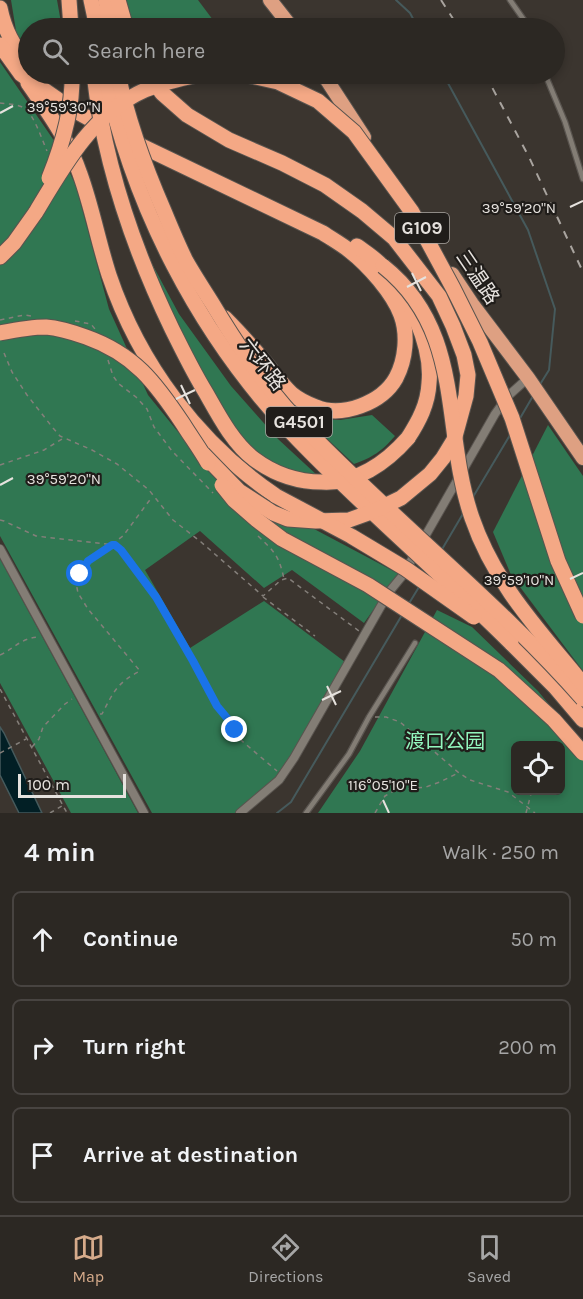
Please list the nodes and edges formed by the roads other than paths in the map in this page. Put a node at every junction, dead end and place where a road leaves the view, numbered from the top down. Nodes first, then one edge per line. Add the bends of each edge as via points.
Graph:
1 (69, 0) edge
2 (91, 0) edge
3 (106, 0) edge
4 (118, 0) edge
5 (270, 0) edge
6 (510, 0) edge
7 (0, 8) edge
8 (70, 18) edge
9 (91, 18) edge
10 (95, 18) edge
11 (109, 18) edge
12 (123, 18) edge
13 (284, 18) edge
14 (523, 18) edge
15 (0, 45) edge
16 (18, 50) edge
17 (18, 62) edge
18 (34, 84) edge
19 (41, 84) edge
20 (50, 84) edge
21 (72, 84) edge
22 (95, 84) edge
23 (108, 84) edge
24 (120, 84) edge
25 (155, 84) edge
26 (162, 84) edge
27 (282, 84) edge
28 (329, 84) edge
29 (549, 84) edge
30 (583, 179) edge
31 (36, 212) junction
32 (352, 248) junction
33 (0, 257) edge
34 (383, 266) junction
35 (214, 307) junction
36 (0, 333) edge
37 (528, 378) junction
38 (203, 454) junction
39 (583, 458) edge
40 (0, 549) edge
41 (583, 616) edge
42 (416, 643) dead end
43 (511, 643) junction
44 (583, 684) edge
45 (583, 699) edge
46 (583, 720) edge
47 (583, 753) edge
48 (144, 813) edge
49 (240, 813) edge
50 (306, 813) edge

1 - 8 highway
2 - 9 highway
2 - 10 highway
3 - 11 highway
4 - 12 highway
5 - 13 highway
6 - 14 lane
7 - 16 highway
15 - 17 highway
18 - 43 highway, bridge via 80,172 109,276 129,325 156,374 188,417 213,444 276,496 406,569
19 - 32 highway via 90,121
20 - 32 highway via 112,126 326,227
21 - 31 highway, bridge via 57,160
22 - 34 highway, bridge via 108,158 155,293 210,401 239,444 255,460 291,478 310,482 348,479 388,459 420,420 430,382 425,342 411,307
23 - 43 highway, 六环路 / G4501, bridge via 123,142 154,224 228,356 291,432
24 - 35 highway, 六环路 / G4501, bridge via 151,181 185,259
25 - 38 highway, bridge via 187,115 229,140 325,185 394,238 439,296 464,355 468,375 454,440 430,474 401,498 350,520 288,519 273,513 239,491
26 - 31 highway, bridge via 119,105 94,127
27 - 41 highway, bridge via 318,100 354,132 412,212 489,363 512,418 558,561
28 - 37 highway, 三温路 / G109 via 462,290
29 - 30 lane
31 - 33 highway
32 - 34 highway
32 - 35 highway, bridge via 392,299 405,333 396,377 364,405 340,410 318,408 292,394
34 - 44 highway, bridge via 416,301 439,347 462,483 483,546 518,605
35 - 45 highway, 六环路 / G4501, bridge via 240,350 296,419 524,635
36 - 38 highway, bridge via 47,327 67,330 123,355 146,374
37 - 39 highway, G109
37 - 49 street via 495,414 279,780
38 - 47 highway, bridge via 234,500 257,520 282,539 368,585 499,670 554,720
40 - 48 street
42 - 50 lane via 349,754
43 - 46 highway, 六环路 / G4501

